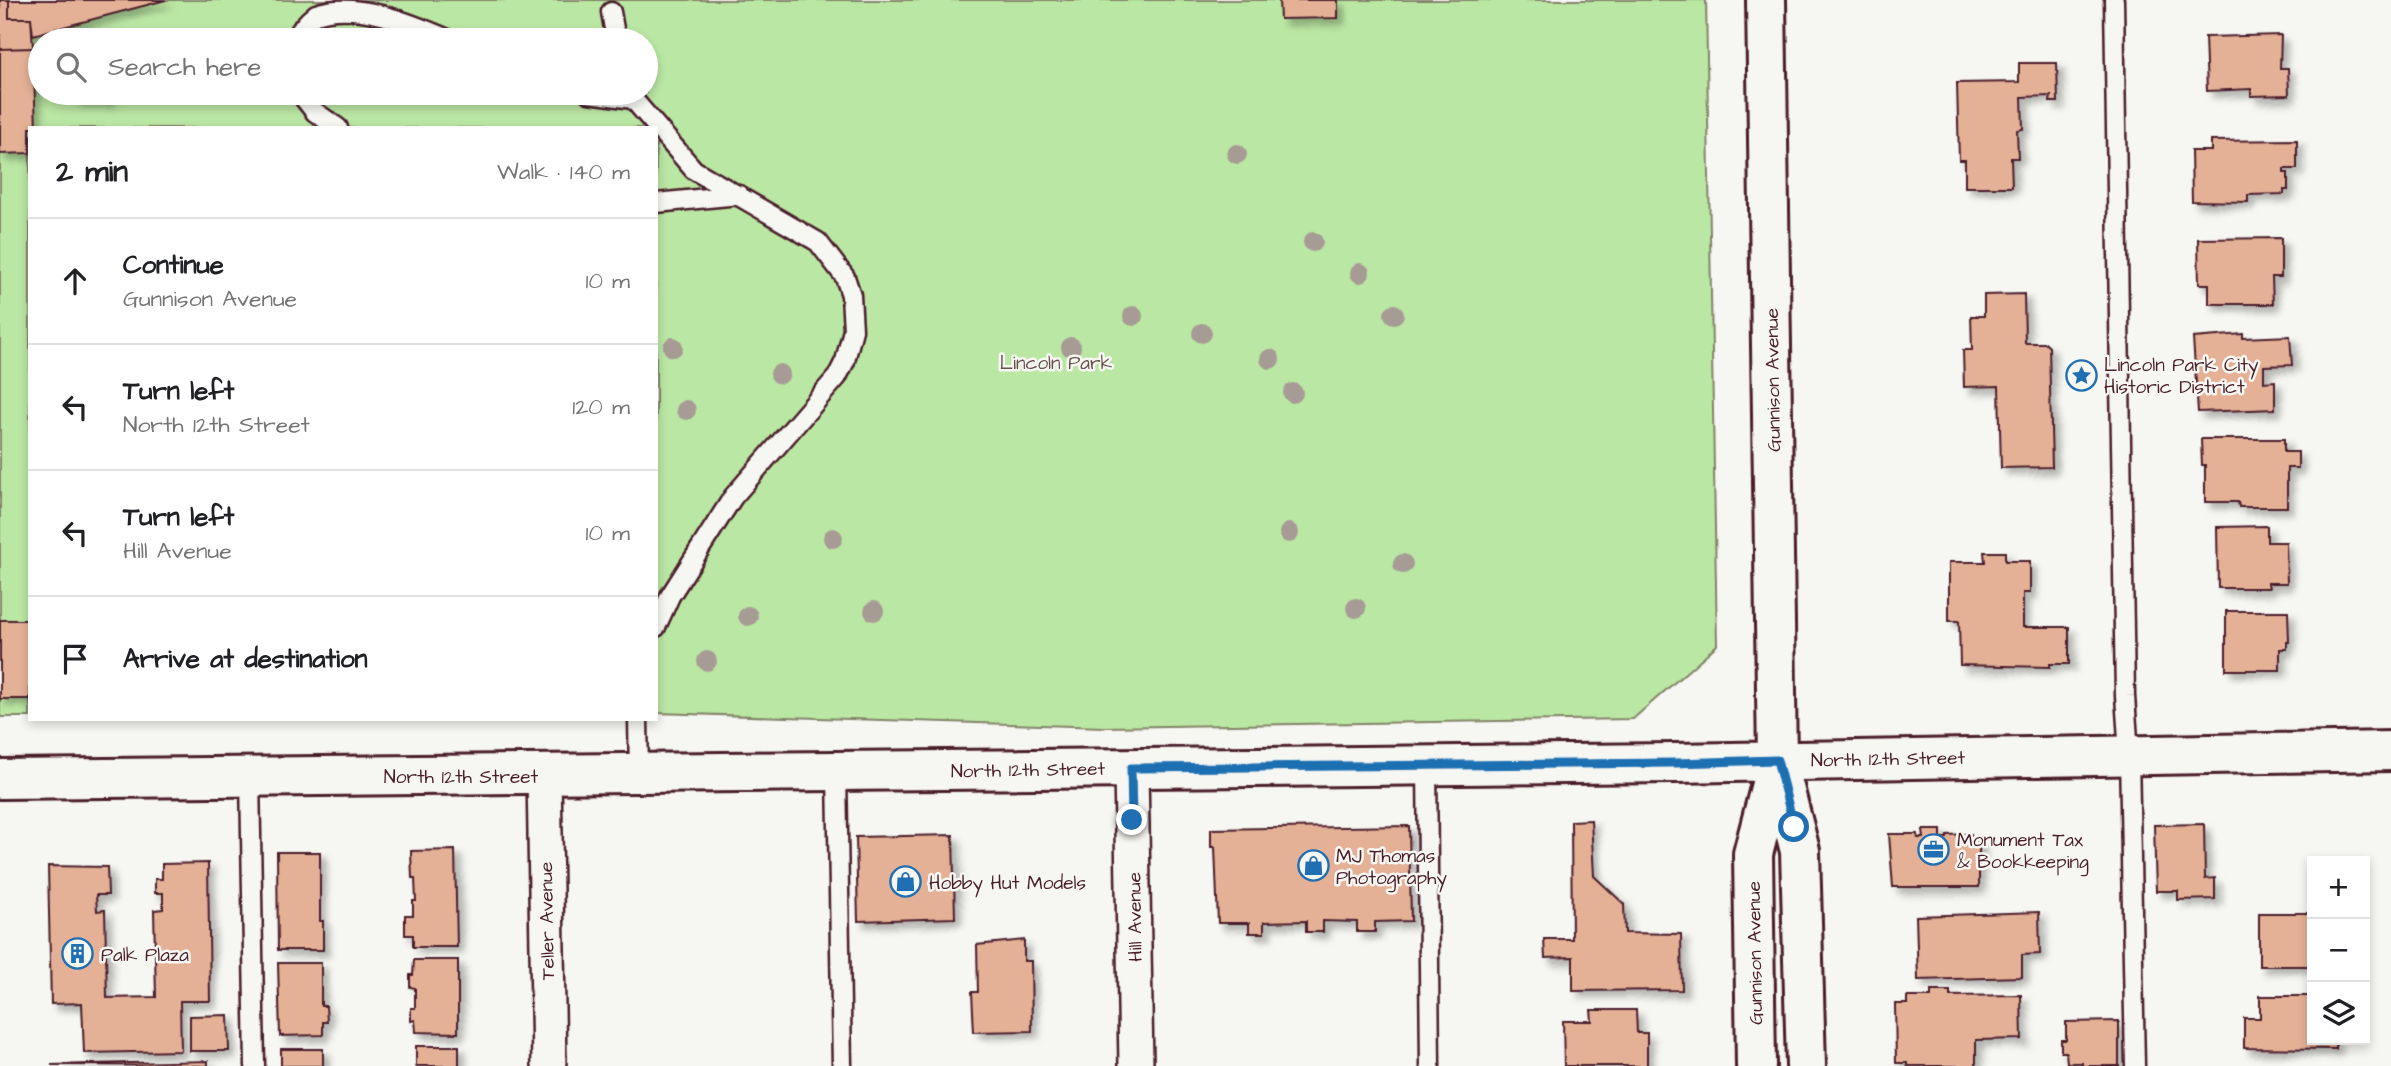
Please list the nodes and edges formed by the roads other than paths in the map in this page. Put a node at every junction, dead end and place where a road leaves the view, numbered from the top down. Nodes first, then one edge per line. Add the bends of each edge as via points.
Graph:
1 (1766, 0) edge
2 (2114, 0) edge
3 (611, 12) dead end
4 (302, 28) edge
5 (423, 28) edge
6 (614, 28) edge
7 (309, 105) edge
8 (640, 105) edge
9 (335, 126) edge
10 (658, 126) edge
11 (658, 127) edge
12 (739, 195) junction
13 (658, 203) edge
14 (663, 594) edge
15 (658, 618) edge
16 (638, 721) edge
17 (2391, 751) edge
18 (2129, 754) junction
19 (1777, 760) junction
20 (1427, 765) junction
21 (1131, 768) junction
22 (837, 772) junction
23 (639, 774) junction
24 (544, 775) junction
25 (250, 777) junction
26 (0, 779) edge
27 (255, 1066) edge
28 (549, 1066) edge
29 (842, 1066) edge
30 (1136, 1066) edge
31 (1430, 1066) edge
32 (1756, 1066) edge
33 (1806, 1066) edge
34 (2135, 1066) edge

1 - 19 main road, Gunnison Avenue
2 - 18 lane
3 - 6 lane
4 - 5 lane via 327,6 347,3 372,5
7 - 9 lane
8 - 10 lane
11 - 12 lane via 695,170
12 - 13 lane
12 - 14 lane via 818,242 845,277 853,330 836,377 733,497
14 - 15 lane
16 - 23 lane
17 - 18 main road, North 12th Street
18 - 19 main road, North 12th Street
18 - 34 lane
19 - 20 main road, North 12th Street
19 - 32 main road, Gunnison Avenue via 1753,854
19 - 33 main road, Gunnison Avenue via 1800,851
20 - 21 main road, North 12th Street
20 - 31 lane
21 - 22 main road, North 12th Street
21 - 30 street, Hill Avenue
22 - 23 main road, North 12th Street
22 - 29 lane
23 - 24 main road, North 12th Street
24 - 25 main road, North 12th Street
24 - 28 street, Teller Avenue
25 - 26 main road, North 12th Street
25 - 27 lane

